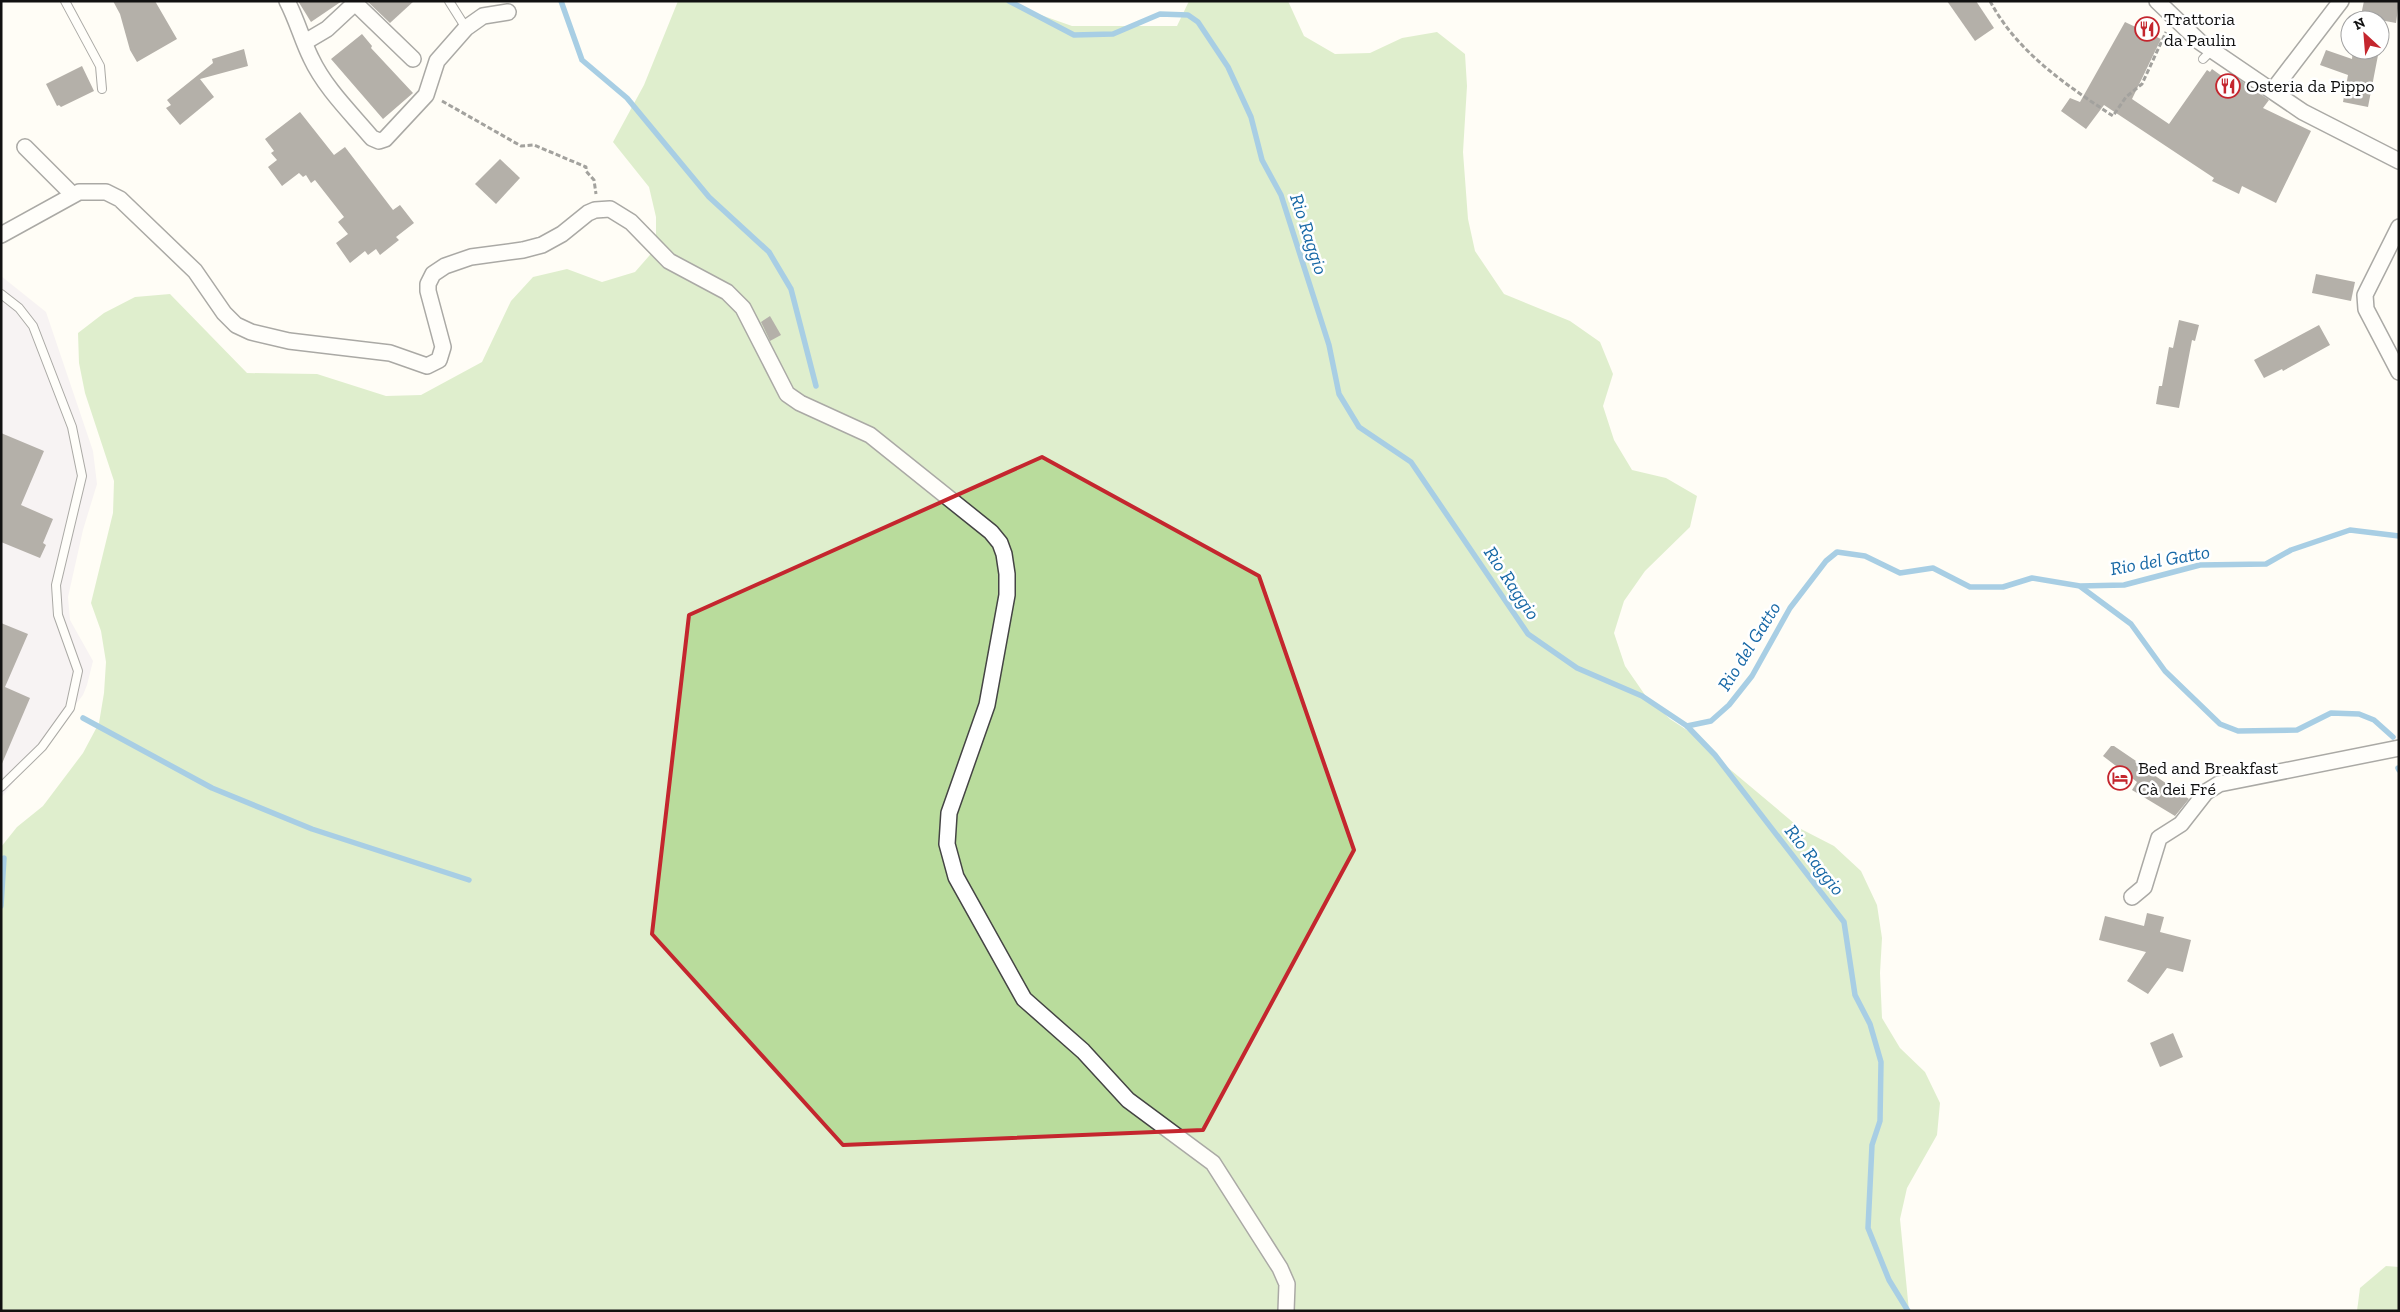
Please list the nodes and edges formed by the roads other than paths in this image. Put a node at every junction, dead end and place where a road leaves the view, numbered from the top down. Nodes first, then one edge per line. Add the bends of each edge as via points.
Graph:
1 (66, 1) edge
2 (287, 1) edge
3 (449, 1) edge
4 (2157, 1) edge
5 (2341, 1) edge
6 (354, 2) edge
7 (508, 12) dead end
8 (466, 28) junction
9 (304, 42) junction
10 (413, 59) dead end
11 (102, 89) dead end
12 (2273, 90) junction
13 (25, 147) dead end
14 (2399, 160) edge
15 (72, 194) junction
16 (2399, 227) edge
17 (1, 235) edge
18 (1, 294) edge
19 (2399, 372) edge
20 (2399, 748) edge
21 (1, 786) edge
22 (2132, 897) dead end
23 (1286, 1311) edge

1 - 11 lane via 100,66
2 - 9 street
3 - 8 lane
4 - 12 street via 2200,42 2208,55
5 - 12 street
6 - 9 street via 327,29
6 - 10 street
7 - 8 street via 483,16
8 - 9 street via 437,62 426,96 385,139 379,141 372,138 324,80
12 - 14 street via 2303,112
13 - 15 street
15 - 17 street
15 - 23 street via 91,190 106,192 120,199 195,271 236,325 289,341 390,353 427,366 440,360 443,347 428,290 428,284 438,270 471,257 542,245 588,213 610,209 631,222 669,261 727,292 743,308 787,394 870,435 991,532 1000,543 1007,574 1007,595 987,705 949,813 948,844 956,877 1024,999 1083,1051 1128,1100 1213,1163 1280,1268 1287,1284
16 - 19 street via 2365,295 2366,310
18 - 21 lane via 19,308 33,326 72,427 82,476 56,585 58,616 78,671 70,708 42,747
20 - 22 street via 2219,784 2206,792 2181,824 2159,838 2144,887

